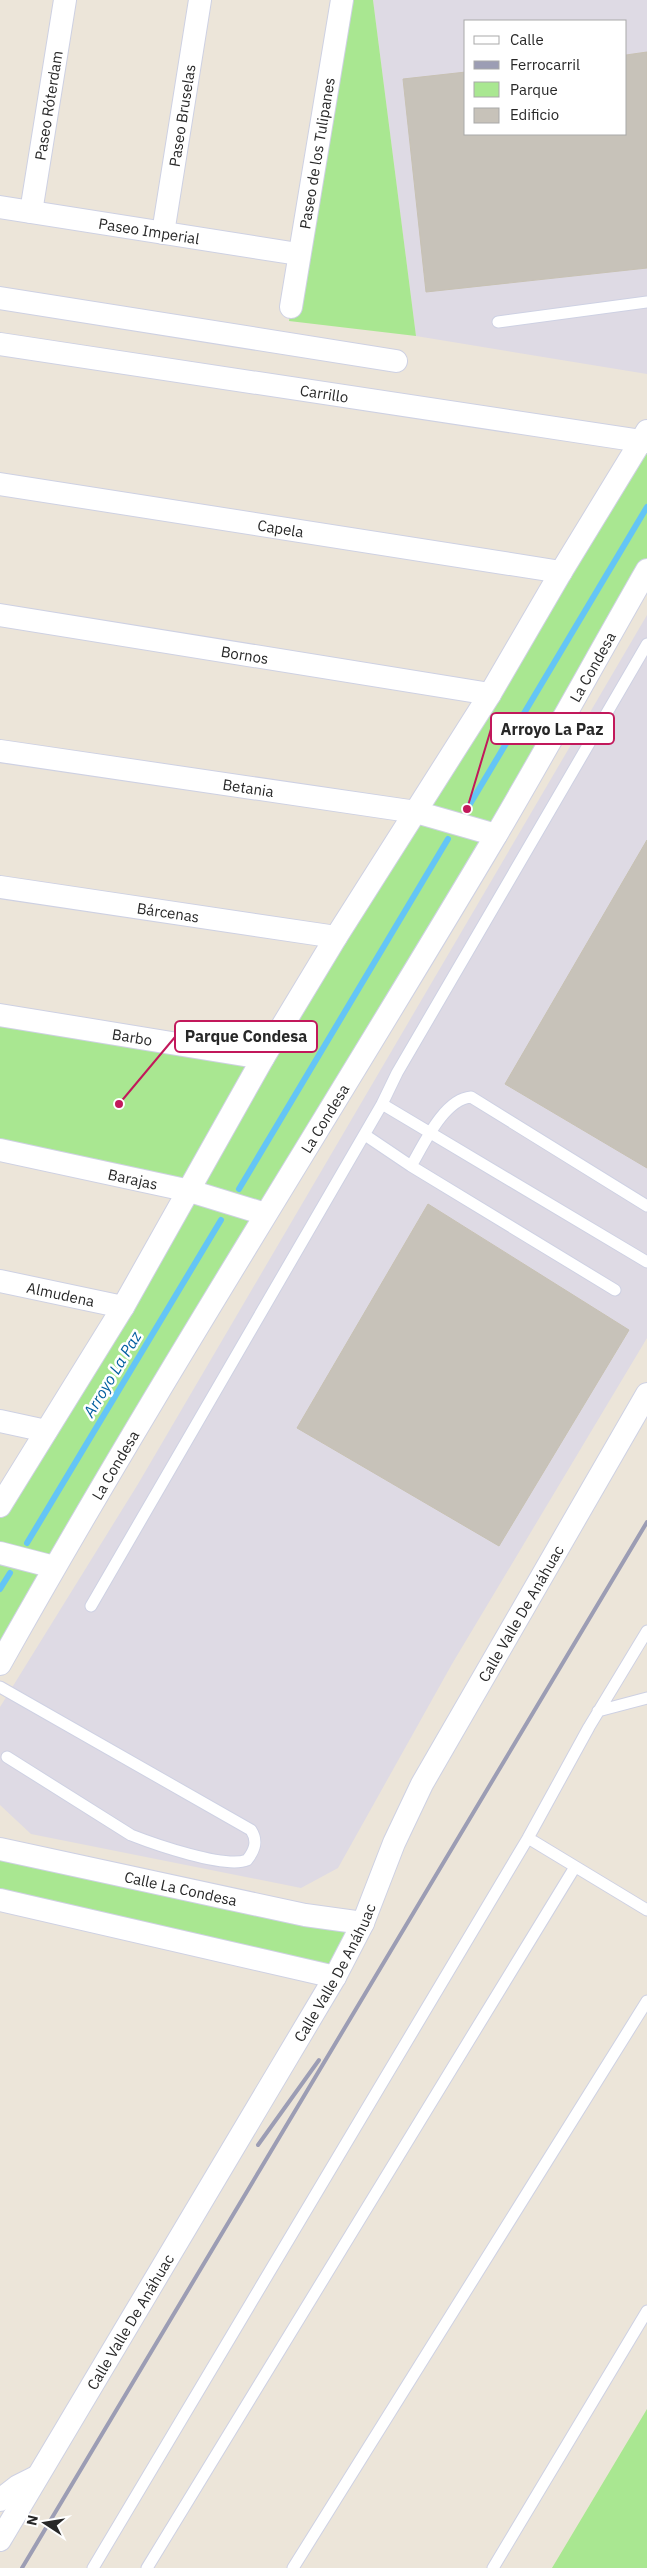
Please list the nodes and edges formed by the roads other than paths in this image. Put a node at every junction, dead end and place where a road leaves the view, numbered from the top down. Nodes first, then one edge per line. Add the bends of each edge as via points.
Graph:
1 (65, 0) edge
2 (200, 0) edge
3 (342, 0) edge
4 (0, 207) edge
5 (31, 212) junction
6 (163, 232) junction
7 (298, 254) junction
8 (0, 298) edge
9 (647, 302) edge
10 (291, 306) dead end
11 (498, 322) dead end
12 (0, 344) edge
13 (396, 361) dead end
14 (645, 438) edge
15 (0, 484) edge
16 (647, 570) edge
17 (560, 572) junction
18 (0, 615) edge
19 (647, 644) edge
20 (490, 694) junction
21 (0, 751) edge
22 (416, 812) junction
23 (496, 835) junction
24 (0, 887) edge
25 (336, 937) junction
26 (0, 1015) edge
27 (263, 1058) junction
28 (382, 1104) junction
29 (431, 1133) junction
30 (365, 1135) junction
31 (0, 1150) edge
32 (411, 1166) junction
33 (190, 1191) junction
34 (647, 1206) edge
35 (265, 1214) junction
36 (647, 1262) edge
37 (0, 1281) edge
38 (616, 1290) dead end
39 (123, 1307) junction
40 (647, 1394) edge
41 (0, 1421) edge
42 (46, 1431) junction
43 (0, 1506) edge
44 (0, 1553) edge
45 (54, 1567) junction
46 (91, 1606) dead end
47 (647, 1631) edge
48 (0, 1664) edge
49 (0, 1687) edge
50 (647, 1698) edge
51 (598, 1711) junction
52 (8, 1757) dead end
53 (528, 1838) junction
54 (0, 1849) edge
55 (575, 1867) junction
56 (0, 1900) edge
57 (647, 1910) edge
58 (363, 1923) junction
59 (335, 1977) junction
60 (647, 2001) edge
61 (647, 2311) edge
62 (37, 2477) junction
63 (0, 2500) edge
64 (0, 2540) edge
65 (93, 2568) edge
66 (147, 2568) edge
67 (293, 2568) edge
68 (493, 2568) edge

1 - 5 street, Paseo Róterdam
2 - 6 street, Paseo Bruselas
3 - 7 street, Paseo de los Tulipanes
4 - 5 street, Paseo Imperial
5 - 6 street, Paseo Imperial
6 - 7 street, Paseo Imperial
7 - 10 street, Paseo de los Tulipanes
8 - 13 street
9 - 11 lane
12 - 14 street, Carrillo
14 - 17 street
15 - 17 street, Capela
16 - 23 street, La Condesa
17 - 20 street
18 - 20 street, Bornos
19 - 28 lane
20 - 22 street
21 - 22 street, Betania
22 - 23 street, Betania
22 - 25 street
23 - 35 street, La Condesa
24 - 25 street, Bárcenas
25 - 27 street
26 - 27 street, Barbo
27 - 33 street
28 - 29 lane
28 - 30 lane
29 - 32 lane
29 - 34 lane via 450,1106 463,1097 471,1097
29 - 36 lane
30 - 32 lane
30 - 46 lane
31 - 33 street, Barajas
32 - 38 lane
33 - 35 street, Barajas
33 - 39 street
35 - 45 street, La Condesa
37 - 39 street, Almudena
39 - 42 street
40 - 58 street, Calle Valle De Anáhuac via 422,1784 394,1843
41 - 42 street
42 - 43 street
44 - 45 street
45 - 48 street, La Condesa
47 - 51 lane
49 - 52 lane via 251,1830 255,1836 254,1849 247,1860 230,1864 151,1843 131,1835
50 - 51 lane
51 - 53 lane
53 - 55 lane
53 - 65 lane
54 - 58 street, Calle La Condesa via 305,1915
55 - 57 lane
55 - 66 lane
56 - 59 street
58 - 59 street, Calle Valle De Anáhuac
59 - 62 street, Calle Valle De Anáhuac
60 - 67 lane
61 - 68 lane
62 - 63 street
62 - 64 street, Calle Valle De Anáhuac

